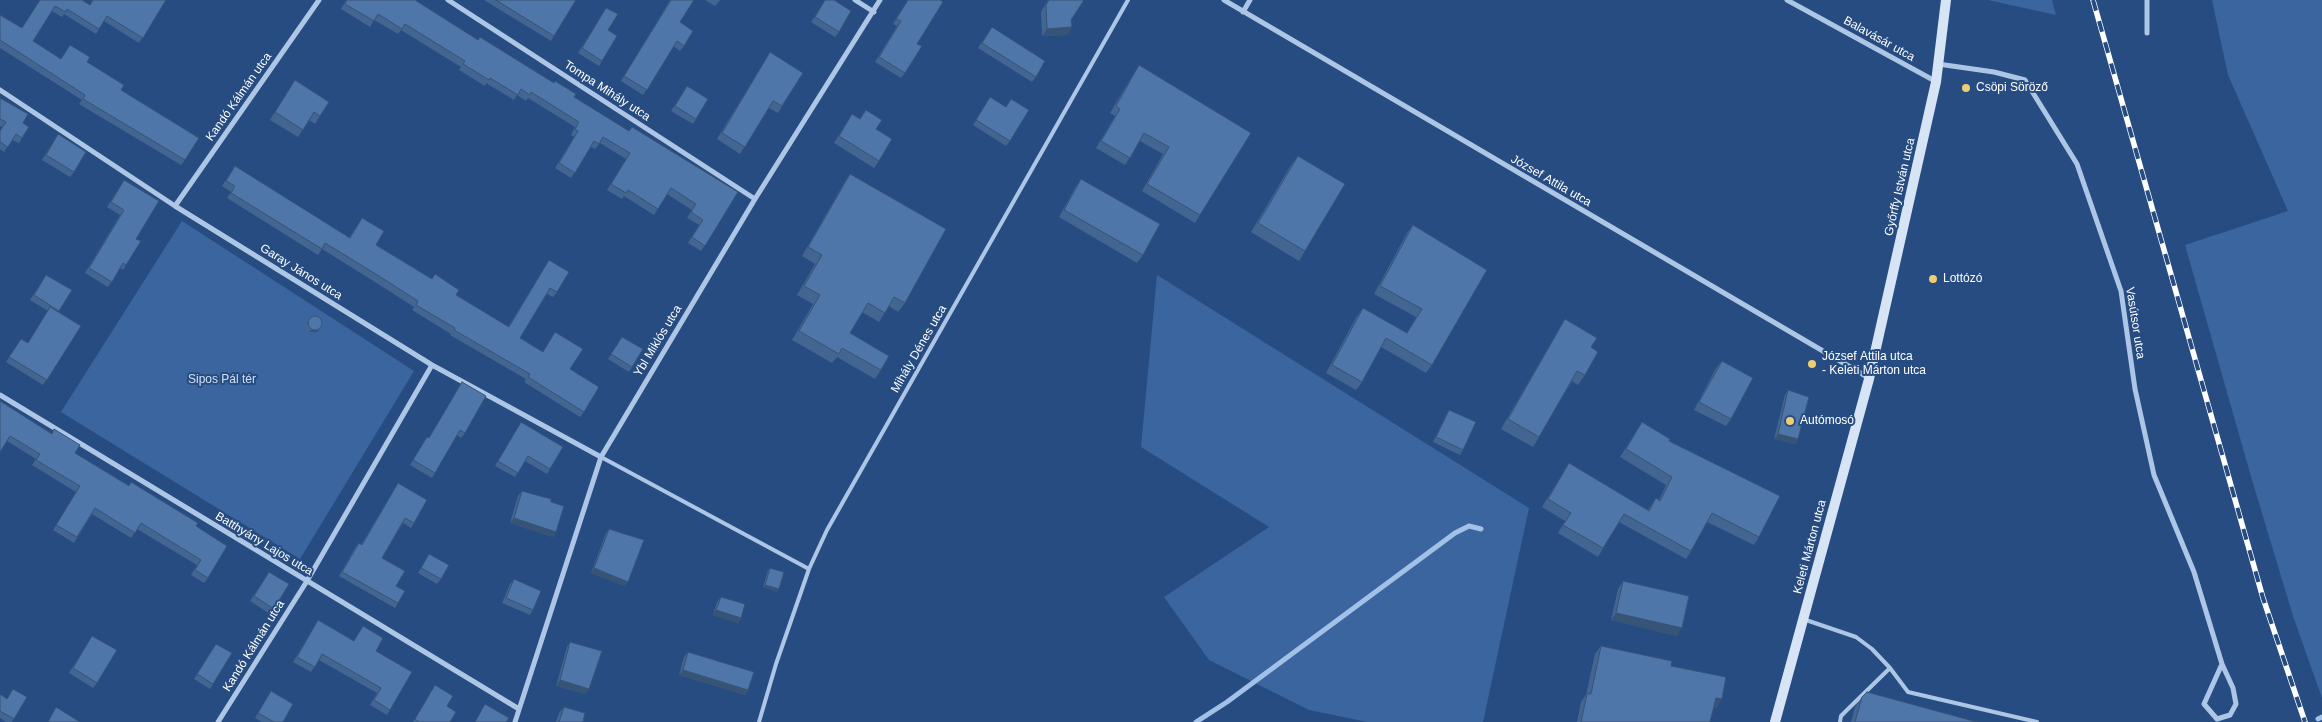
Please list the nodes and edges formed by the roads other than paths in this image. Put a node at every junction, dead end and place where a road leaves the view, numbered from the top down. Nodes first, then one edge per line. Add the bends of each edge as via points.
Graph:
1 (319, 0) edge
2 (448, 0) edge
3 (855, 0) edge
4 (880, 0) edge
5 (1128, 0) edge
6 (1224, 0) edge
7 (1250, 0) edge
8 (1787, 0) edge
9 (1946, 0) edge
10 (2147, 0) edge
11 (874, 12) junction
12 (1243, 12) junction
13 (2147, 32) dead end
14 (1938, 64) junction
15 (1936, 82) junction
16 (0, 90) edge
17 (755, 199) junction
18 (175, 206) junction
19 (432, 365) junction
20 (1869, 379) junction
21 (0, 395) edge
22 (600, 457) junction
23 (809, 569) junction
24 (307, 581) junction
25 (1803, 619) junction
26 (2222, 664) junction
27 (1890, 668) junction
28 (519, 709) junction
29 (218, 722) edge
30 (515, 722) edge
31 (759, 722) edge
32 (1775, 722) edge
33 (1840, 722) edge
34 (2037, 722) edge

1 - 18 street, Kandó Kálmán utca
2 - 17 street, Tompa Mihály utca
3 - 11 street
4 - 11 street, Ybl Miklós utca
5 - 23 lane, Mihály Dénes utca via 832,521
6 - 12 street, József Attila utca
7 - 12 street
8 - 15 street, Balavásár utca
9 - 14 main road, Győrffy István utca
10 - 13 street
11 - 17 street, Ybl Miklós utca
12 - 20 street, József Attila utca
14 - 15 main road, Győrffy István utca
14 - 26 street, Vasútsor utca via 2025,80 2077,164 2121,291 2135,389 2154,475 2194,572
15 - 20 main road, Győrffy István utca
16 - 18 street, Garay János utca
17 - 22 street, Ybl Miklós utca
18 - 19 street, Garay János utca
19 - 22 street, Garay János utca
19 - 24 street
20 - 25 main road, Keleti Márton utca
21 - 24 street, Batthyány Lajos utca
22 - 23 lane
22 - 28 street, Ybl Miklós utca
23 - 31 lane, Mihály Dénes utca
24 - 28 street, Batthyány Lajos utca
24 - 29 street, Kandó Kálmán utca
25 - 27 lane via 1856,636
25 - 32 main road, Keleti Márton utca
26 - 26 street, Vasútsor utca via 2204,704 2217,719 2230,715 2236,704
27 - 33 lane via 1841,716
27 - 34 lane via 1908,692
28 - 30 street, Ybl Miklós utca

